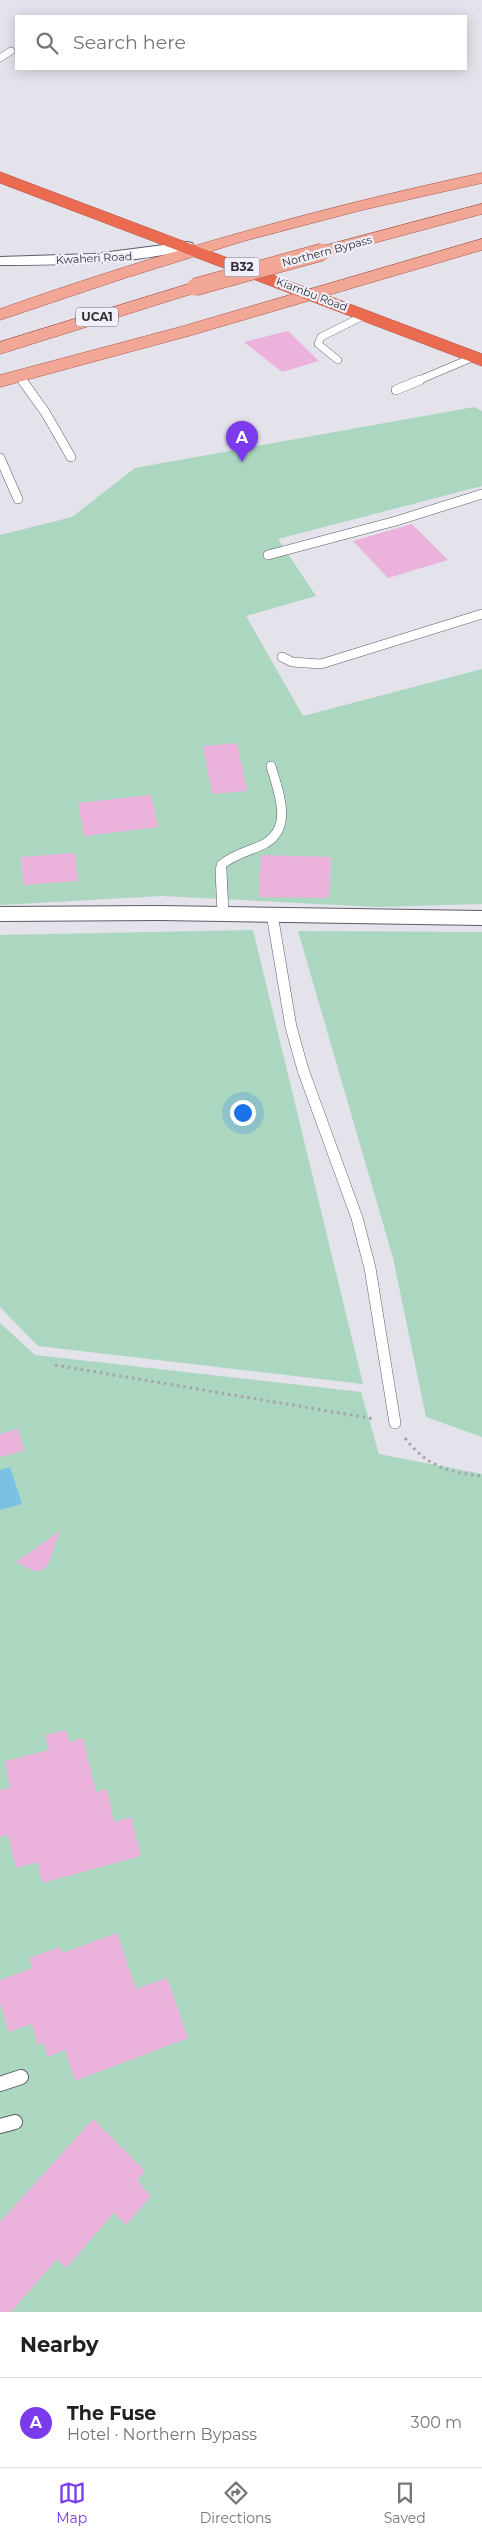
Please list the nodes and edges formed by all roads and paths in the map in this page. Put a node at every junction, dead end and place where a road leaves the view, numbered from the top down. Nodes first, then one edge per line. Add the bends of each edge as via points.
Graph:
1 (11, 51) dead end
2 (0, 58) edge
3 (0, 177) edge
4 (482, 178) edge
5 (482, 209) edge
6 (482, 244) edge
7 (191, 248) junction
8 (0, 261) edge
9 (310, 294) junction
10 (0, 315) edge
11 (365, 315) junction
12 (0, 348) edge
13 (478, 358) edge
14 (338, 360) dead end
15 (19, 376) junction
16 (0, 381) edge
17 (396, 390) dead end
18 (71, 456) dead end
19 (0, 458) edge
20 (482, 494) edge
21 (18, 499) dead end
22 (268, 555) dead end
23 (482, 614) edge
24 (282, 657) dead end
25 (271, 766) dead end
26 (0, 914) edge
27 (223, 914) junction
28 (272, 914) junction
29 (482, 918) edge
30 (55, 1365) dead end
31 (395, 1423) junction
32 (482, 1476) edge
33 (20, 2077) dead end
34 (0, 2084) edge

1 - 2 lane
3 - 7 highway, Kiambu Road / B32
4 - 7 main road via 360,204
5 - 12 main road, Northern Bypass / UCA1, bridge via 195,287
6 - 9 main road
7 - 8 street, Kwaheri Road via 86,261
7 - 9 highway, Kiambu Road / B32
7 - 10 main road
9 - 11 highway, Kiambu Road / B32
9 - 15 main road
11 - 13 highway, Kiambu Road / B32
11 - 14 lane via 321,337 318,344
13 - 17 lane
15 - 16 main road
15 - 18 lane
19 - 21 lane
20 - 22 lane
23 - 24 lane via 321,664 292,662
25 - 27 lane via 283,817 271,842 229,857 221,865
26 - 27 street
27 - 28 street
28 - 29 street
28 - 31 lane via 291,1027 303,1070 357,1218 370,1268
30 - 31 path
31 - 32 path via 410,1446 426,1462 452,1473
33 - 34 lane

